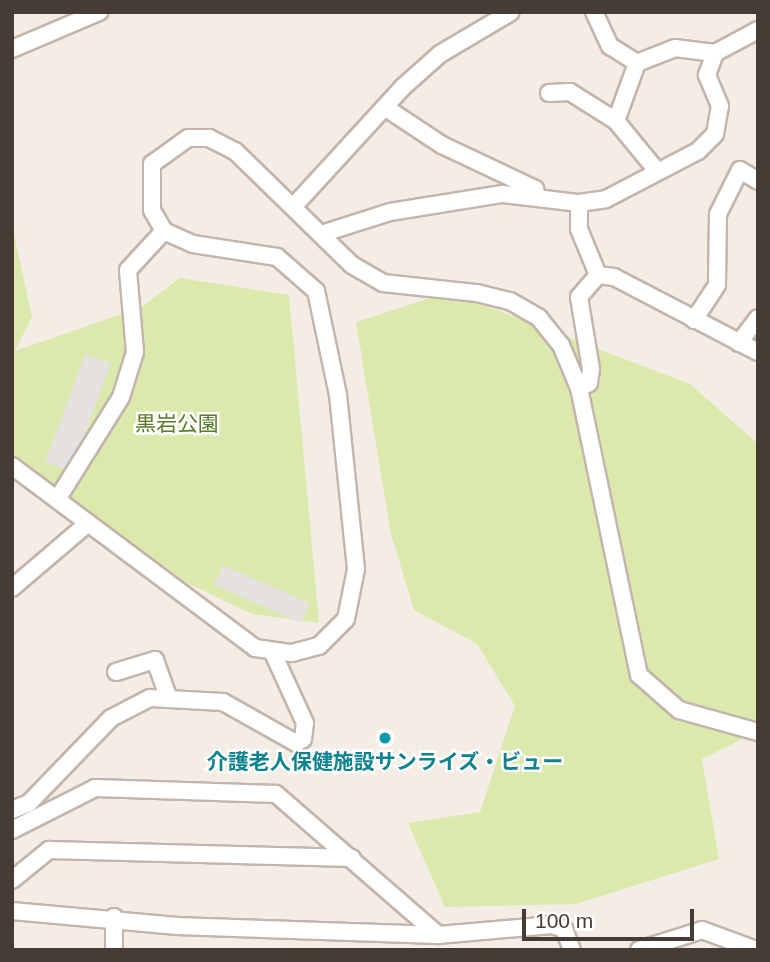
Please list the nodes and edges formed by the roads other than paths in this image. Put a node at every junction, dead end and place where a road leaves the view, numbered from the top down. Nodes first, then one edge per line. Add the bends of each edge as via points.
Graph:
1 (99, 12) edge
2 (511, 12) edge
3 (594, 12) edge
4 (758, 30) edge
5 (12, 49) edge
6 (715, 53) junction
7 (637, 63) junction
8 (549, 93) dead end
9 (386, 108) junction
10 (616, 121) junction
11 (657, 171) junction
12 (758, 181) edge
13 (537, 196) junction
14 (579, 203) junction
15 (293, 207) junction
16 (164, 231) junction
17 (321, 234) junction
18 (598, 275) junction
19 (758, 318) edge
20 (694, 320) junction
21 (739, 343) junction
22 (758, 352) edge
23 (579, 388) junction
24 (12, 466) edge
25 (58, 498) junction
26 (88, 523) junction
27 (12, 588) edge
28 (273, 653) junction
29 (116, 672) dead end
30 (169, 699) junction
31 (758, 732) edge
32 (12, 810) edge
33 (12, 830) edge
34 (352, 859) junction
35 (12, 880) edge
36 (12, 911) edge
37 (114, 917) junction
38 (438, 935) junction
39 (114, 950) edge
40 (572, 950) edge
41 (639, 950) edge
42 (756, 950) edge

1 - 5 street
2 - 9 street via 440,54
3 - 7 street via 610,46
4 - 6 street
6 - 7 street via 675,48
6 - 11 street via 707,75 720,106 715,134 698,151
7 - 10 street
8 - 10 street via 570,92
9 - 13 street via 442,145 535,189
9 - 15 street
10 - 11 street
11 - 14 street via 606,200
12 - 20 street via 740,170 718,214 717,285
13 - 14 street
13 - 17 street via 503,194 390,212
14 - 18 street via 579,229
15 - 16 street via 235,151 209,138 188,138 152,164 147,192
15 - 17 street
16 - 25 street via 128,270 135,352 121,397 95,448
16 - 28 street via 193,244 277,257 316,290 325,319 356,569 351,605 332,639
17 - 23 street via 383,283 477,293 510,301 539,318 561,345
18 - 20 street
18 - 23 street via 579,297 591,369 589,383
19 - 21 street
20 - 21 street
21 - 22 street
23 - 31 street via 639,675 679,710
24 - 25 street
25 - 26 street
26 - 27 street
26 - 28 street via 254,648
28 - 30 street via 305,723 303,739 296,743 223,702
29 - 30 street via 155,660
30 - 32 street via 150,698 111,718 29,803
33 - 34 street via 95,788 276,793
34 - 35 street via 49,850
34 - 38 street
36 - 37 street
37 - 38 street via 177,926
37 - 39 street
38 - 40 street via 552,925 564,929
41 - 42 street via 702,930

